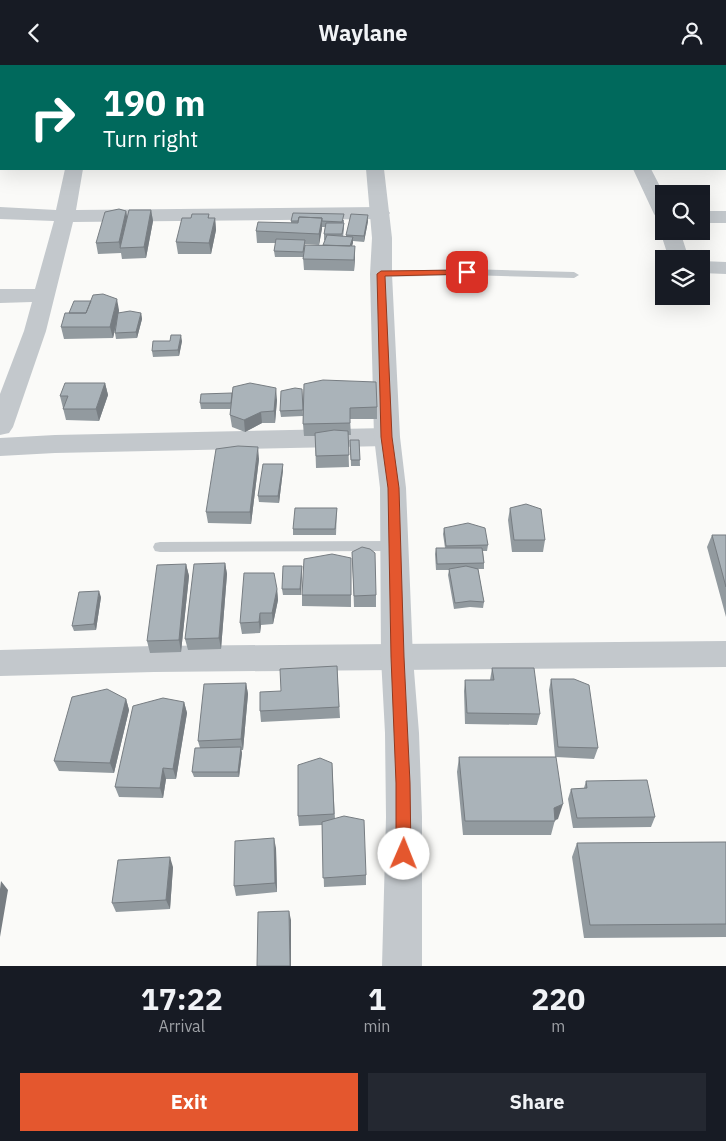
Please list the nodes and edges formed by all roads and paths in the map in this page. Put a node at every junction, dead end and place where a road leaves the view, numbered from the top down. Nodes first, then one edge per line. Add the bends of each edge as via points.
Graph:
1 (74, 170) edge
2 (375, 170) edge
3 (642, 170) edge
4 (655, 196) edge
5 (0, 213) edge
6 (380, 213) junction
7 (65, 215) junction
8 (710, 217) edge
9 (726, 217) edge
10 (710, 267) edge
11 (726, 268) edge
12 (381, 274) junction
13 (574, 275) dead end
14 (44, 295) junction
15 (0, 296) edge
16 (0, 427) edge
17 (387, 437) junction
18 (0, 447) edge
19 (394, 546) junction
20 (160, 547) dead end
21 (726, 654) edge
22 (397, 657) junction
23 (0, 663) edge
24 (402, 966) edge

1 - 7 street
2 - 6 street
3 - 4 street
5 - 7 street
6 - 7 street
6 - 12 street
7 - 14 street
8 - 9 street
10 - 11 street
12 - 13 lane
12 - 17 street
14 - 15 street
14 - 16 street via 27,357
17 - 18 street
17 - 19 street via 393,488
19 - 20 lane
19 - 22 street
21 - 22 street
22 - 23 street
22 - 24 street via 404,817

